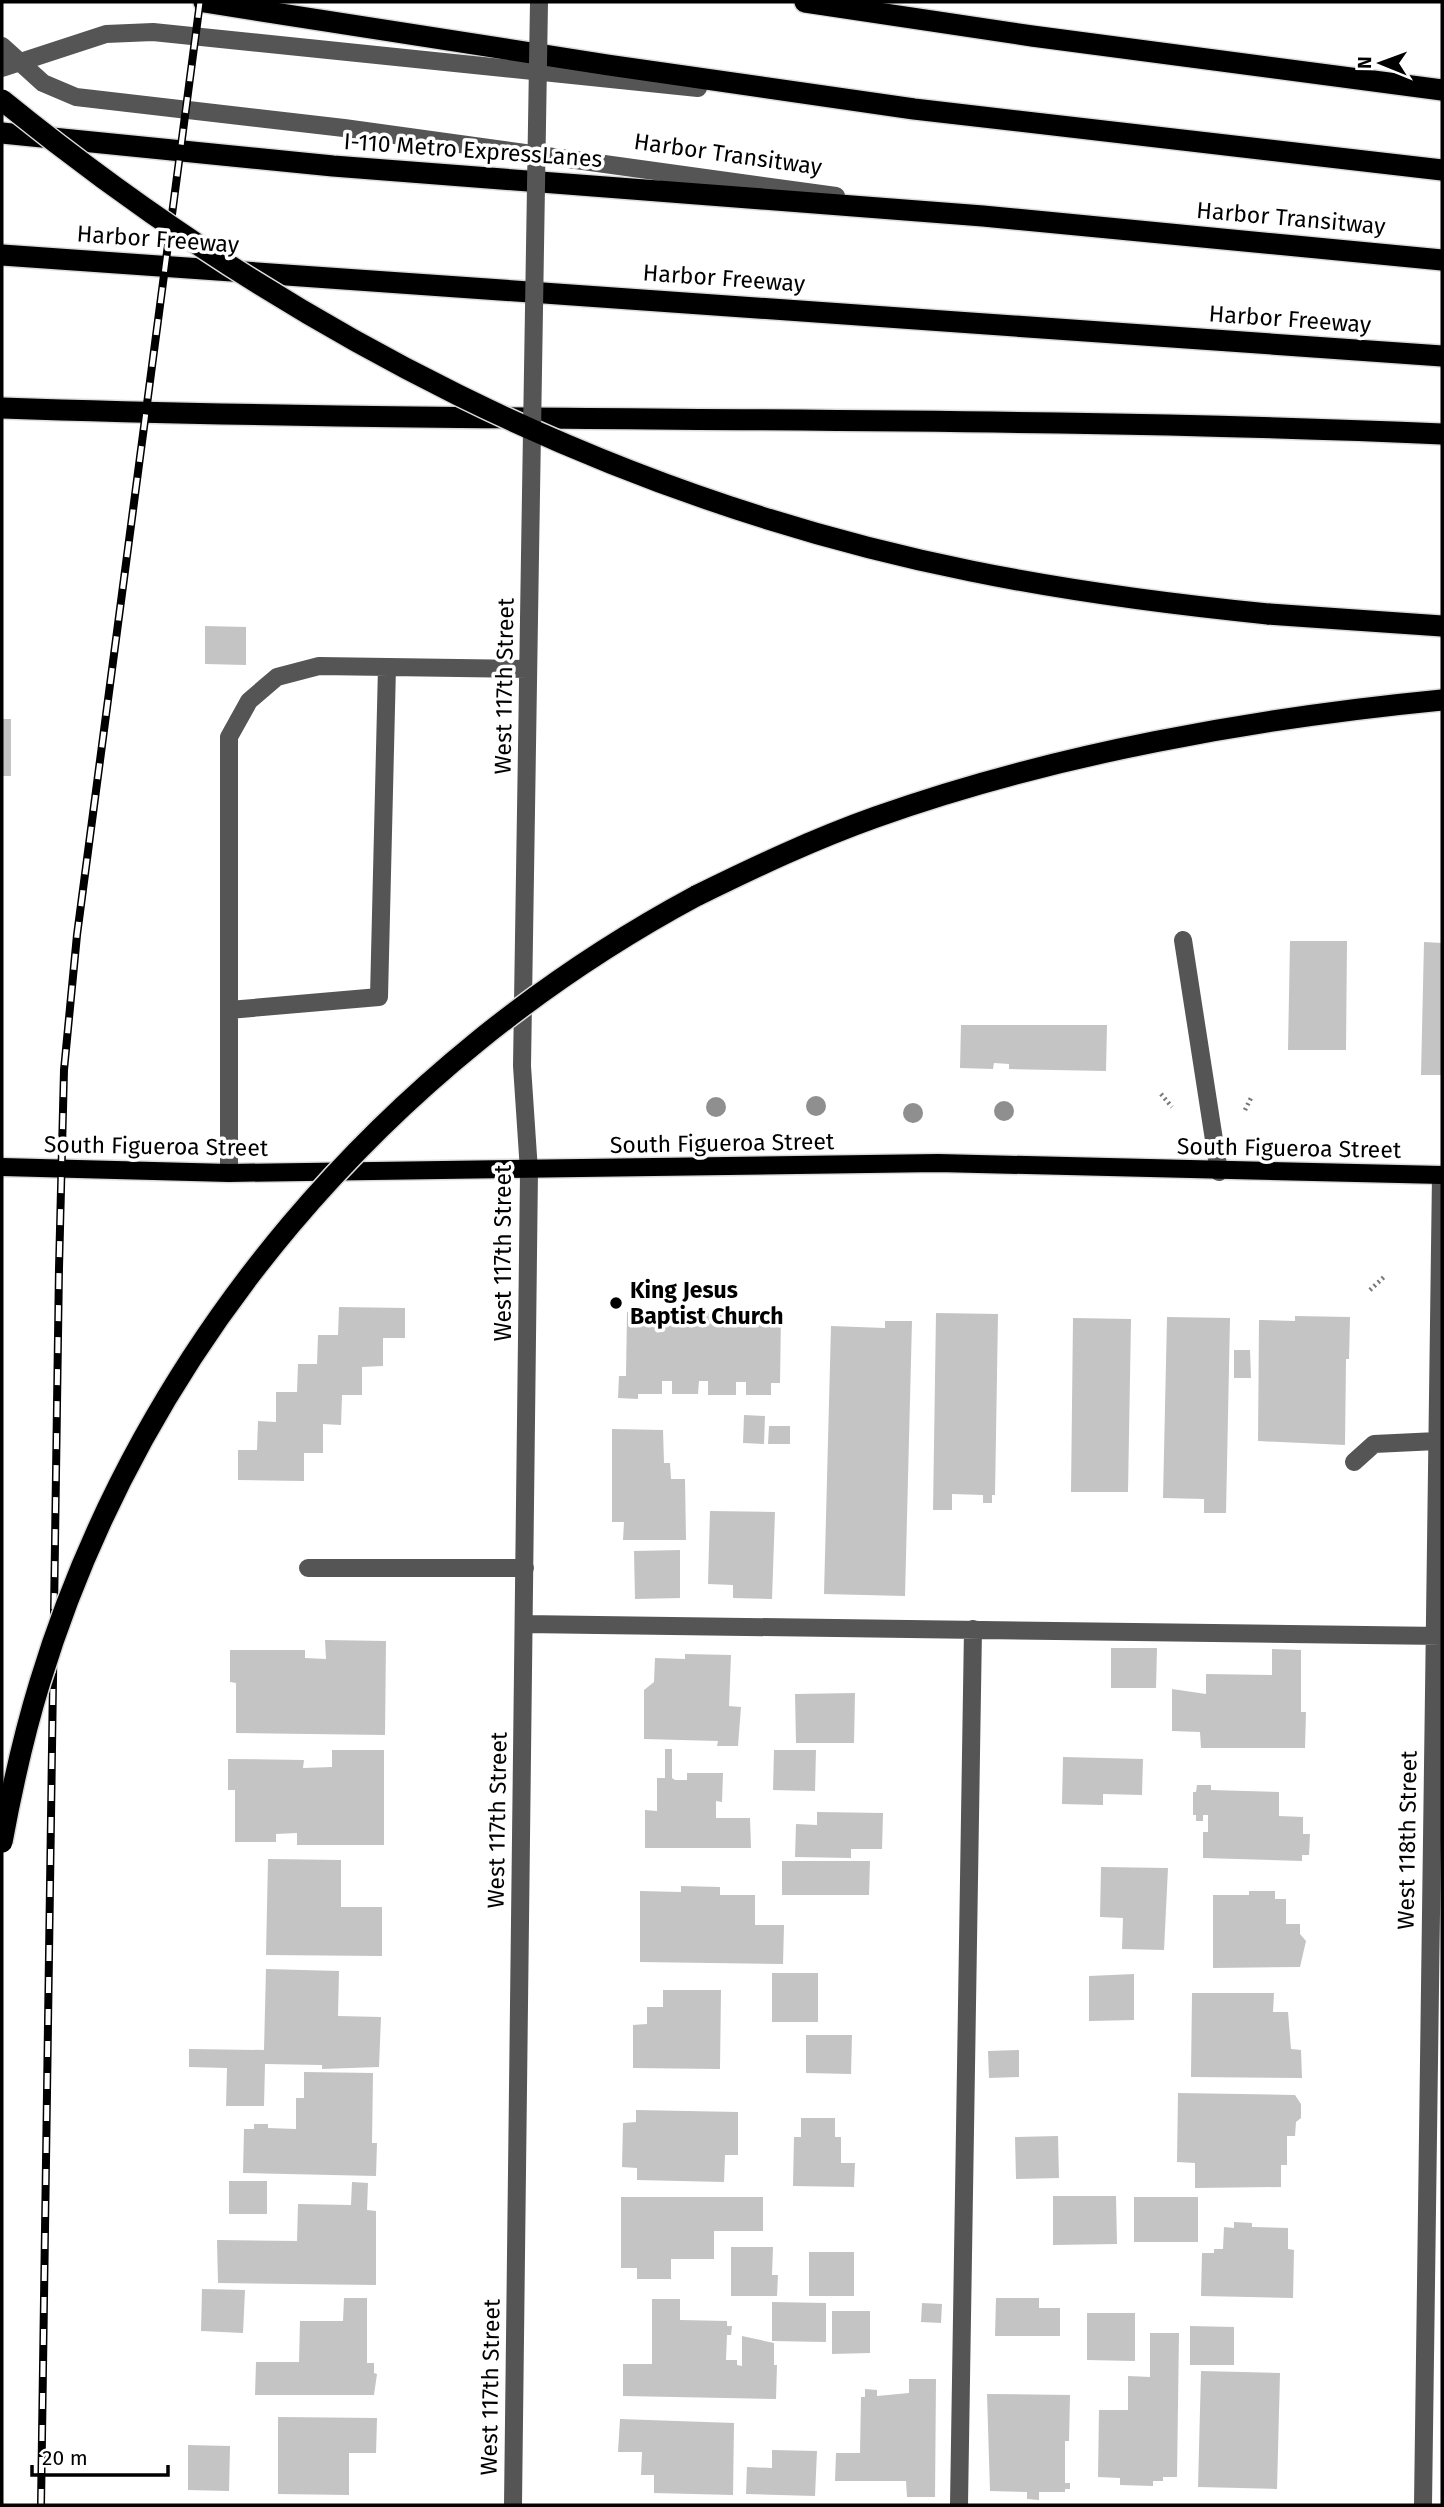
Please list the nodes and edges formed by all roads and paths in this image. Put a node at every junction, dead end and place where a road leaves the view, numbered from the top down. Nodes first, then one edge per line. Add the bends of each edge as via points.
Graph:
1 (204, 2) edge
2 (539, 2) edge
3 (805, 2) edge
4 (2, 46) edge
5 (10, 65) edge
6 (1442, 90) edge
7 (2, 100) edge
8 (914, 108) junction
9 (2, 132) edge
10 (1442, 170) edge
11 (983, 216) junction
12 (2, 255) edge
13 (1442, 260) edge
14 (1442, 356) edge
15 (2, 408) edge
16 (1442, 434) edge
17 (1442, 626) edge
18 (387, 667) junction
19 (528, 669) junction
20 (1442, 699) edge
21 (1183, 940) dead end
22 (229, 1010) junction
23 (1160, 1094) dead end
24 (1252, 1096) dead end
25 (1172, 1107) dead end
26 (1245, 1110) dead end
27 (2, 1167) edge
28 (529, 1171) junction
29 (1219, 1171) junction
30 (229, 1173) junction
31 (1442, 1175) edge
32 (1385, 1276) dead end
33 (1370, 1290) dead end
34 (1437, 1441) junction
35 (1354, 1462) dead end
36 (308, 1568) dead end
37 (525, 1568) junction
38 (524, 1624) junction
39 (973, 1629) junction
40 (1438, 1636) edge
41 (2, 1842) edge
42 (513, 2505) edge
43 (959, 2505) edge
44 (1423, 2505) edge

1 - 8 highway
2 - 19 street, West 117th Street, bridge
3 - 6 highway
4 - 5 street, Harbor Transitway
5 - 8 street via 106,34 153,32
5 - 11 street, Harbor Transitway via 76,97 117,104 344,128
7 - 17 highway, bridge via 96,175 234,271 408,371 499,416 686,491 895,553 1069,589 1268,614
8 - 10 highway
9 - 11 highway, I-110 Metro ExpressLanes via 333,166
11 - 13 highway, Harbor Transitway
12 - 14 highway, Harbor Freeway
15 - 16 highway via 182,415 854,420
18 - 19 street
18 - 22 street via 319,666 277,677 249,701 229,737
18 - 22 street via 379,997
19 - 28 street, West 117th Street via 522,1066
20 - 41 highway, bridge via 1218,731 991,782 839,830 696,896 585,960 438,1073 324,1184 226,1307 145,1435 78,1577 40,1682
21 - 29 street
22 - 30 street
23 - 25 path
24 - 26 path
27 - 30 main road, South Figueroa Street
28 - 29 main road, South Figueroa Street via 939,1163
28 - 30 main road, South Figueroa Street
28 - 37 street, West 117th Street
29 - 31 main road, South Figueroa Street
31 - 34 street, West 118th Street
32 - 33 path
34 - 35 street via 1374,1444
34 - 40 street, West 118th Street
36 - 37 street
37 - 38 street, West 117th Street
38 - 39 street
38 - 42 street, West 117th Street
39 - 40 street
39 - 43 street
40 - 44 street, West 118th Street

